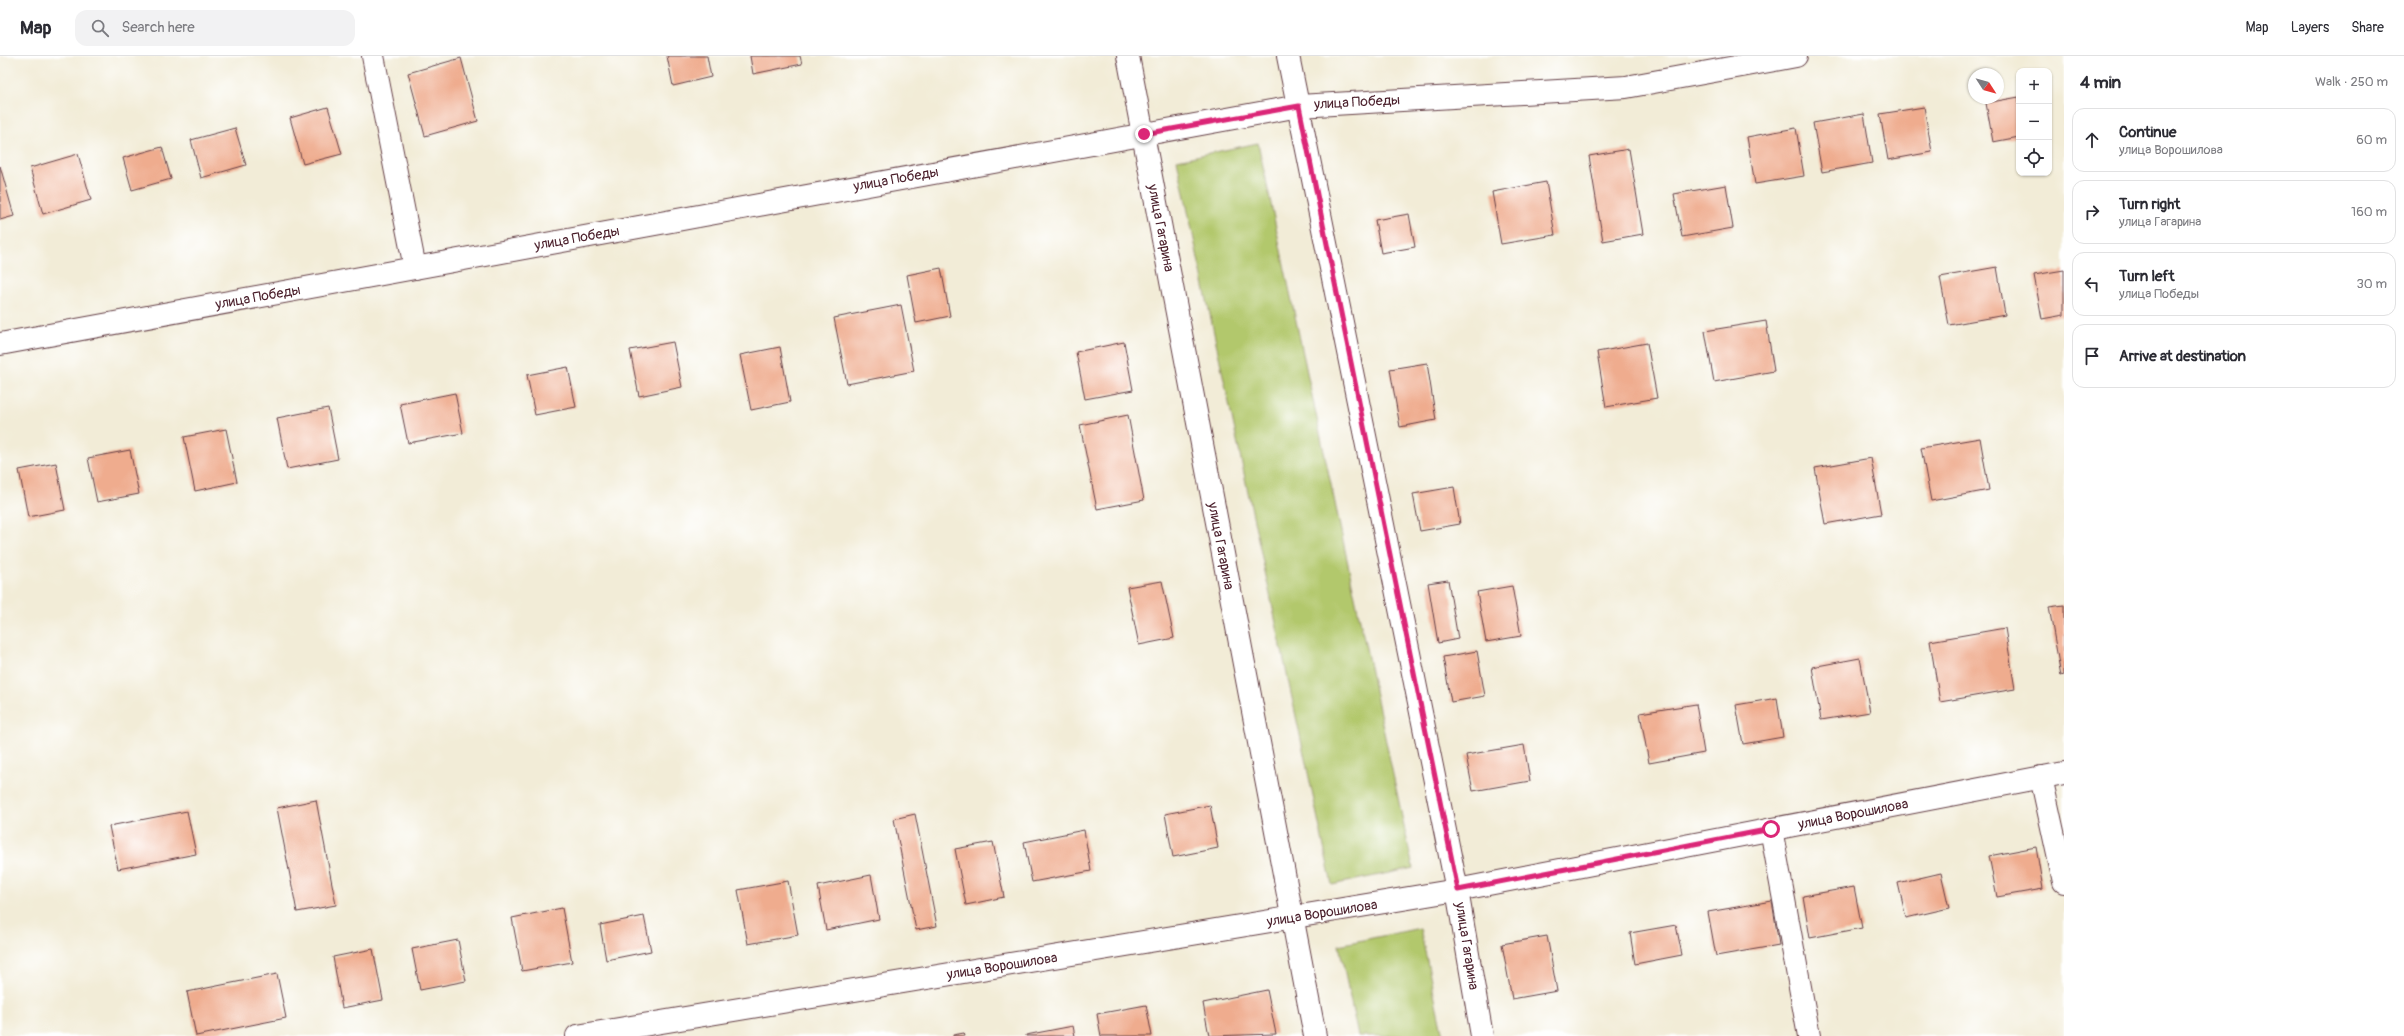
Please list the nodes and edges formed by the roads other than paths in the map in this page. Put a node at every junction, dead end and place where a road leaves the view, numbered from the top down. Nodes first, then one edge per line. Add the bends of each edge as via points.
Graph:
1 (373, 56) edge
2 (1128, 56) edge
3 (1288, 56) edge
4 (1796, 56) edge
5 (1299, 106) junction
6 (1144, 134) junction
7 (415, 268) junction
8 (0, 344) edge
9 (2064, 773) edge
10 (2041, 777) junction
11 (1771, 829) junction
12 (2064, 882) edge
13 (1458, 890) junction
14 (1291, 918) junction
15 (577, 1036) edge
16 (1315, 1036) edge
17 (1482, 1036) edge
18 (1809, 1036) edge

1 - 7 street
2 - 6 street, улица Гагарина
3 - 5 street, улица Гагарина
4 - 5 street, улица Победы via 1626,87
5 - 6 street, улица Победы
5 - 13 street, улица Гагарина
6 - 7 street, улица Победы
6 - 14 street, улица Гагарина
7 - 8 street, улица Победы
9 - 10 street, улица Ворошилова
10 - 11 street, улица Ворошилова
10 - 12 street
11 - 13 street, улица Ворошилова
11 - 18 street
13 - 14 street, улица Ворошилова
13 - 17 street, улица Гагарина
14 - 15 street, улица Ворошилова
14 - 16 street, улица Гагарина

